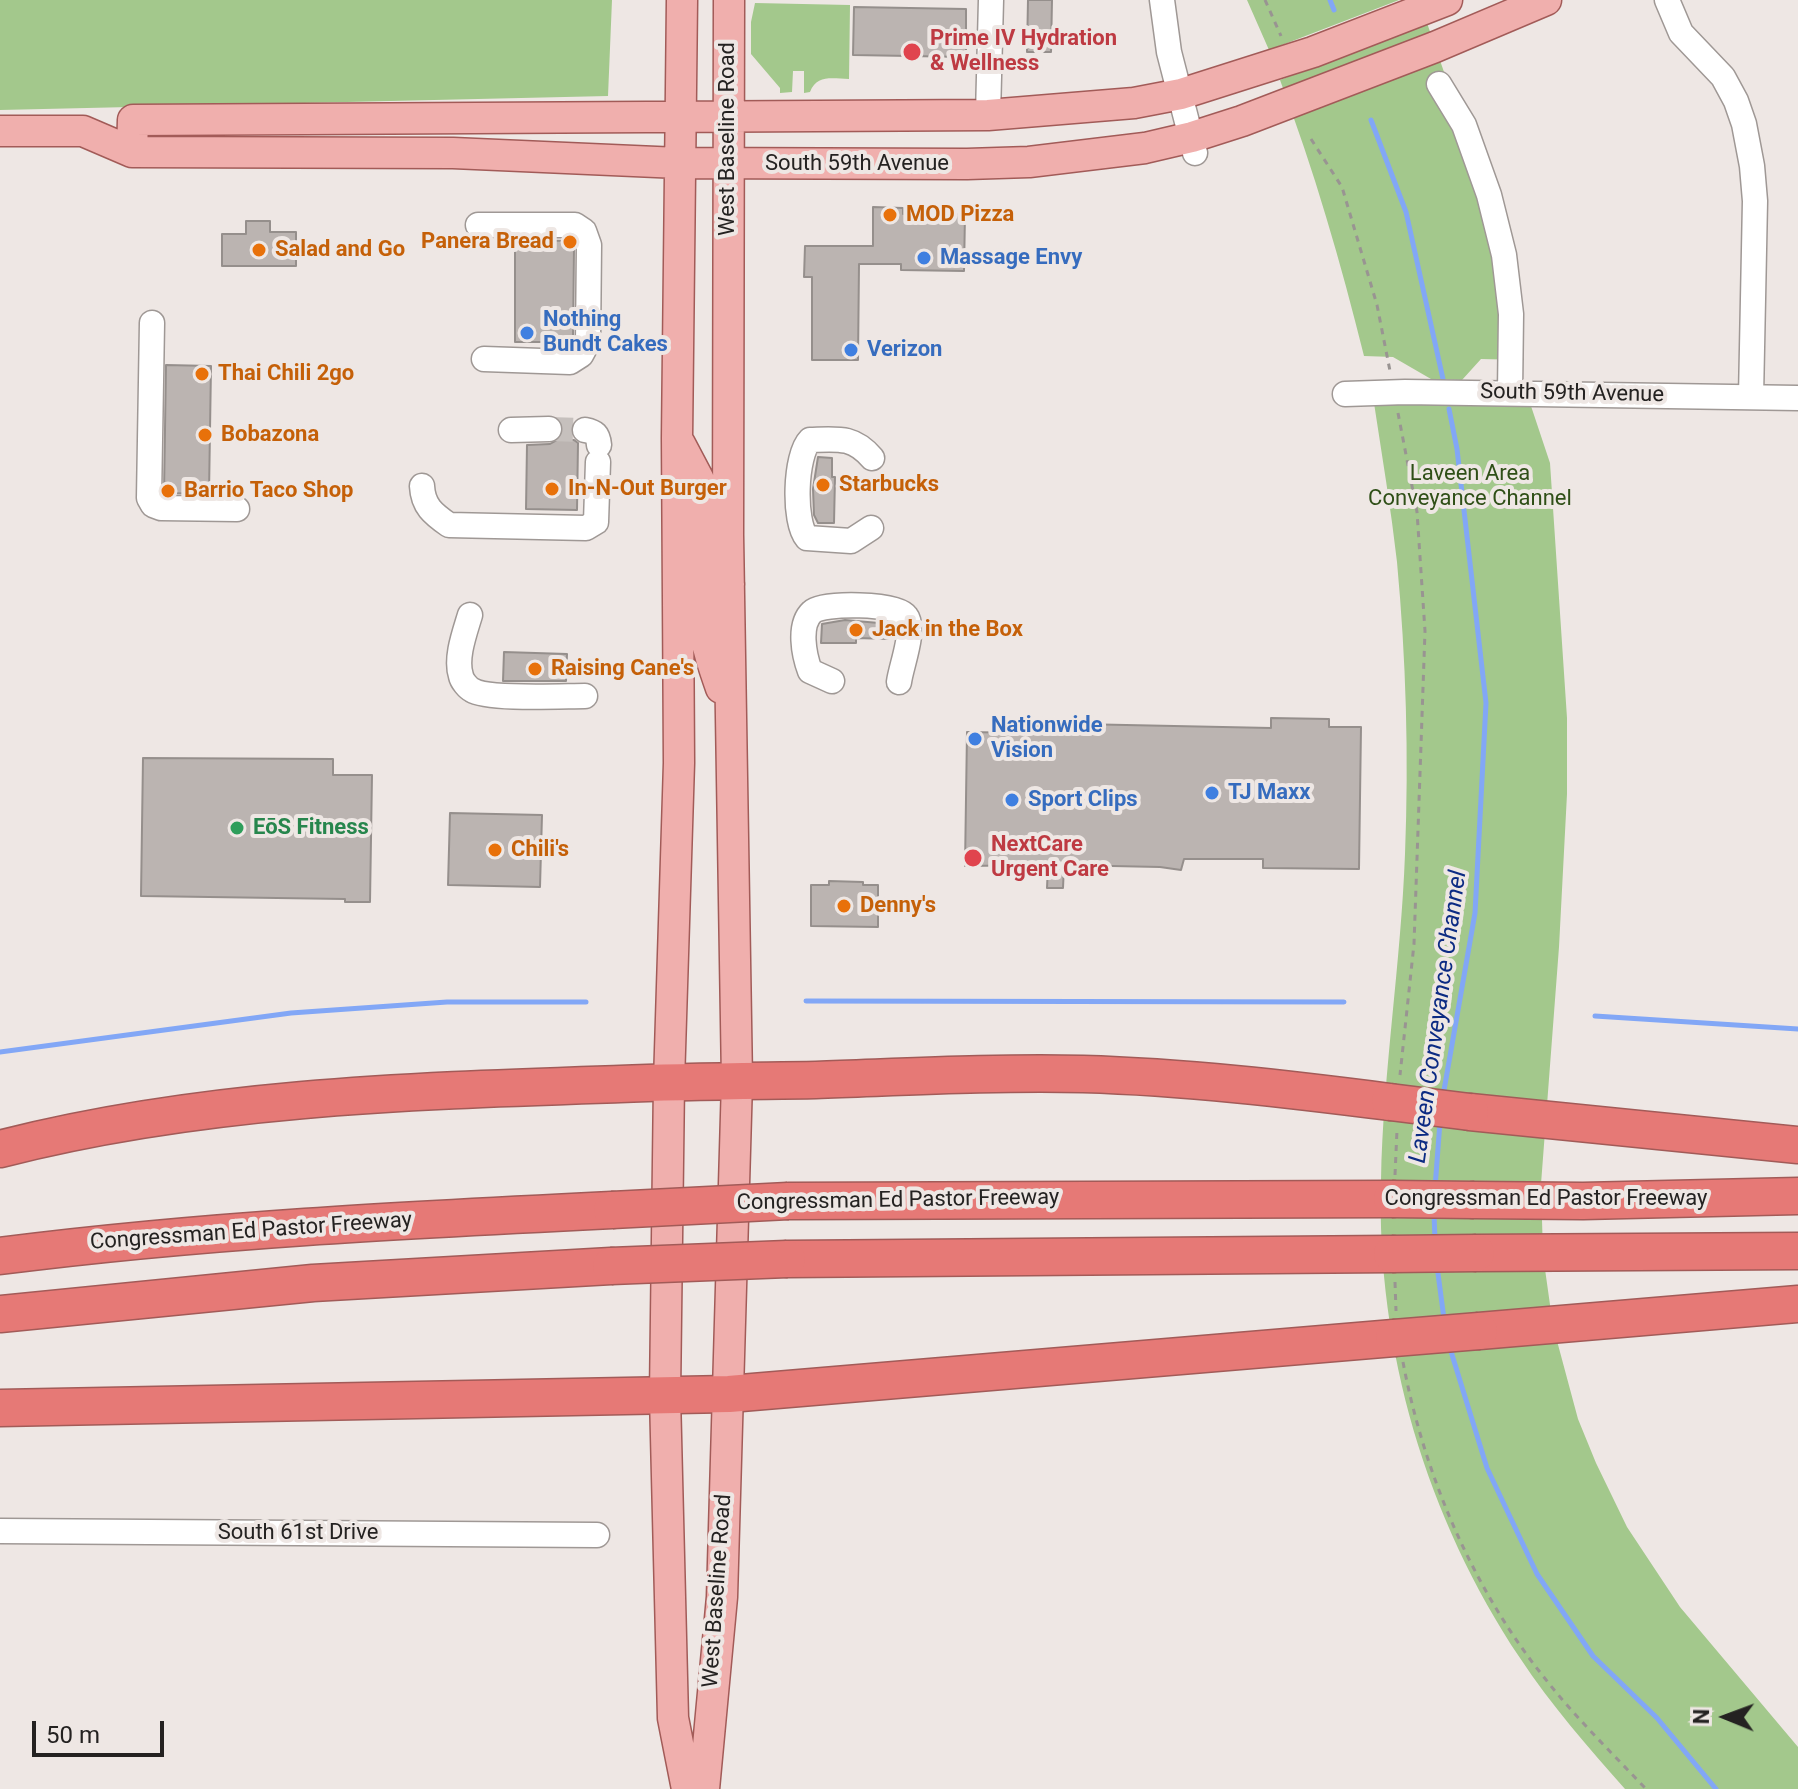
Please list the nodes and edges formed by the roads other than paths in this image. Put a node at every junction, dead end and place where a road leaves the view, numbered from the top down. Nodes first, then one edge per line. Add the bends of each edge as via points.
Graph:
1 (682, 0) edge
2 (729, 0) edge
3 (991, 0) edge
4 (1162, 0) edge
5 (1447, 0) edge
6 (1546, 0) edge
7 (1667, 0) edge
8 (1439, 84) dead end
9 (1181, 94) junction
10 (988, 115) junction
11 (680, 117) junction
12 (728, 117) junction
13 (133, 120) junction
14 (0, 131) edge
15 (83, 131) junction
16 (1194, 145) junction
17 (132, 152) junction
18 (679, 163) junction
19 (728, 163) junction
20 (478, 225) dead end
21 (152, 323) dead end
22 (484, 359) dead end
23 (1510, 393) junction
24 (1345, 394) dead end
25 (1751, 397) junction
26 (1798, 398) edge
27 (549, 429) tunnel mouth
28 (511, 430) dead end
29 (677, 438) junction
30 (594, 445) dead end
31 (872, 458) dead end
32 (422, 486) dead end
33 (237, 509) dead end
34 (871, 528) dead end
35 (678, 556) junction
36 (729, 584) junction
37 (470, 615) dead end
38 (832, 681) dead end
39 (899, 682) dead end
40 (585, 696) dead end
41 (733, 720) junction
42 (737, 1081) junction
43 (669, 1082) junction
44 (1798, 1145) edge
45 (0, 1149) edge
46 (1798, 1196) edge
47 (1798, 1251) edge
48 (0, 1256) edge
49 (1798, 1304) edge
50 (0, 1314) edge
51 (729, 1394) junction
52 (665, 1396) junction
53 (0, 1408) edge
54 (0, 1531) edge
55 (597, 1535) dead end
56 (687, 1789) edge
57 (704, 1789) edge

1 - 11 main road
2 - 12 main road, West Baseline Road
3 - 10 street
4 - 9 street
5 - 9 main road via 1313,52
6 - 16 main road, South 59th Avenue
7 - 25 street via 1681,33 1723,77 1747,138 1755,201
8 - 23 street via 1464,125 1504,255 1511,314
9 - 10 main road
9 - 16 street
10 - 12 main road
11 - 12 main road
11 - 13 main road
11 - 18 main road
12 - 19 main road, West Baseline Road
13 - 15 main road
13 - 17 main road
14 - 15 main road, South 59th Avenue
15 - 17 main road, South 59th Avenue
16 - 19 main road, South 59th Avenue via 1029,162
17 - 18 main road, South 59th Avenue via 453,153
18 - 19 main road, South 59th Avenue
18 - 29 main road, West Baseline Road
19 - 36 main road, West Baseline Road
20 - 22 street via 575,225 589,245 588,342 581,355 570,362
21 - 33 street via 149,498 161,508
23 - 24 street, South 59th Avenue
23 - 25 street, South 59th Avenue
25 - 26 street, South 59th Avenue
27 - 28 street
29 - 35 main road, West Baseline Road
29 - 36 main road via 699,480 708,557
30 - 32 street via 596,522 586,528 449,525 426,505
31 - 34 street via 853,441 810,440 800,458 799,485 799,520 807,538 851,541
35 - 41 main road via 687,562 698,586 704,628
35 - 43 main road, West Baseline Road via 679,763
36 - 41 main road, West Baseline Road
37 - 40 street via 460,664 461,678 470,690
38 - 39 street via 810,671 804,650 807,618 824,606 888,607 907,617 909,641
41 - 42 main road, West Baseline Road
42 - 43 highway
42 - 44 highway, bridge via 1085,1074 1254,1086
42 - 51 main road, West Baseline Road
43 - 45 highway via 278,1102 115,1125
43 - 52 main road, West Baseline Road
46 - 48 highway, Congressman Ed Pastor Freeway, bridge via 788,1201 316,1224
47 - 50 highway, bridge via 787,1259 313,1283
49 - 51 highway, bridge
51 - 52 highway
51 - 57 main road, West Baseline Road via 722,1597
52 - 53 highway
52 - 56 main road, West Baseline Road via 673,1718
54 - 55 street, South 61st Drive

